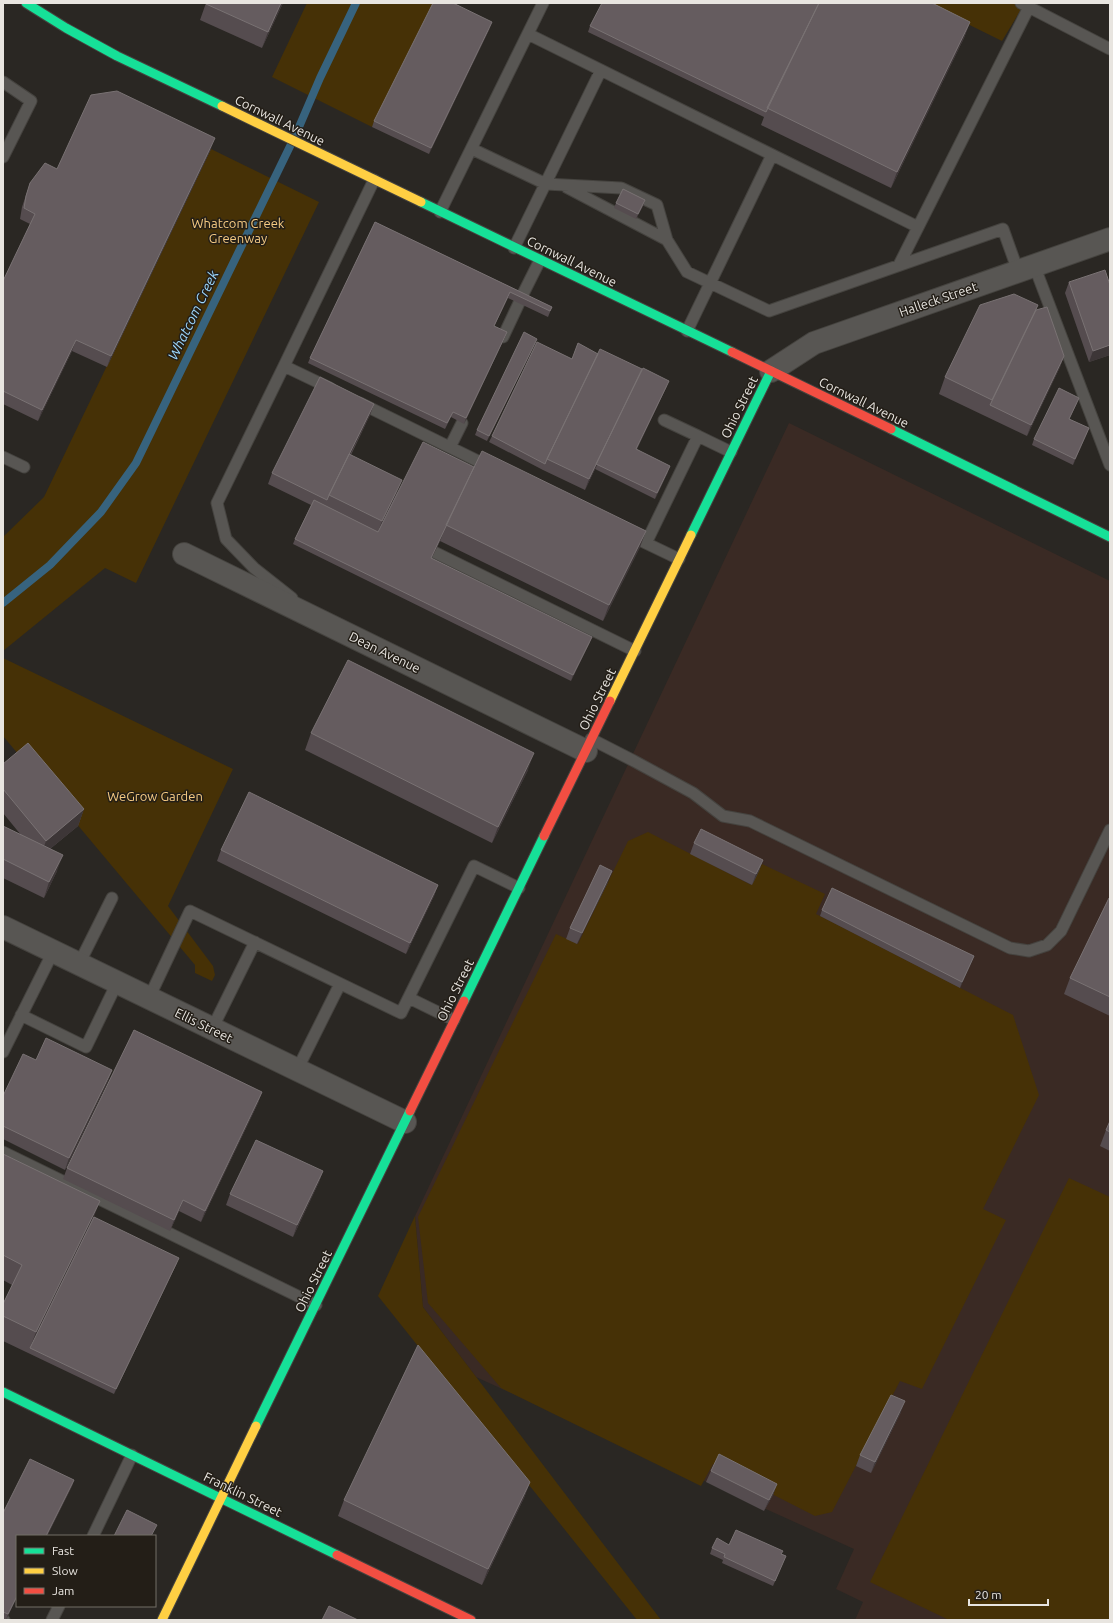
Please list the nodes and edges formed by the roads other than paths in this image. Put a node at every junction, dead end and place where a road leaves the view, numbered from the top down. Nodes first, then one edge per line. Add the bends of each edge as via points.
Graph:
1 (26, 3) edge
2 (543, 3) edge
3 (1025, 5) edge
4 (528, 34) junction
5 (1110, 49) edge
6 (601, 70) junction
7 (3, 82) edge
8 (472, 149) junction
9 (772, 155) junction
10 (3, 157) edge
11 (374, 180) junction
12 (546, 184) junction
13 (562, 184) junction
14 (440, 212) junction
15 (918, 227) junction
16 (1110, 239) edge
17 (667, 240) junction
18 (514, 248) junction
19 (540, 260) junction
20 (899, 265) junction
21 (1026, 268) junction
22 (710, 283) junction
23 (687, 331) junction
24 (503, 336) edge
25 (284, 366) junction
26 (771, 371) junction
27 (339, 393) edge
28 (353, 399) edge
29 (664, 420) dead end
30 (462, 423) edge
31 (698, 436) junction
32 (450, 447) junction
33 (461, 452) junction
34 (731, 452) junction
35 (3, 457) edge
36 (455, 464) edge
37 (1110, 465) edge
38 (24, 467) dead end
39 (497, 470) edge
40 (618, 529) edge
41 (1110, 536) edge
42 (646, 543) junction
43 (434, 552) edge
44 (184, 554) dead end
45 (679, 559) junction
46 (318, 619) junction
47 (635, 651) junction
48 (589, 745) junction
49 (1110, 830) edge
50 (519, 888) junction
51 (112, 898) dead end
52 (3, 927) edge
53 (255, 942) junction
54 (53, 952) junction
55 (79, 964) junction
56 (117, 983) junction
57 (340, 984) junction
58 (149, 998) junction
59 (409, 998) junction
60 (21, 1015) junction
61 (454, 1020) junction
62 (212, 1029) junction
63 (3, 1052) edge
64 (297, 1070) junction
65 (404, 1122) junction
66 (3, 1152) edge
67 (316, 1305) junction
68 (4, 1394) edge
69 (132, 1455) junction
70 (221, 1498) junction
71 (93, 1535) edge
72 (58, 1607) edge
73 (52, 1620) edge
74 (162, 1620) edge
75 (471, 1620) edge

1 - 11 street, Cornwall Avenue via 117,56
2 - 4 lane
3 - 5 lane
3 - 15 lane
4 - 6 lane
4 - 8 lane
6 - 9 lane
6 - 12 lane
7 - 10 lane via 30,101
8 - 12 lane
8 - 14 lane
9 - 15 lane
9 - 22 lane
11 - 14 street, Cornwall Avenue
11 - 25 lane
12 - 13 lane
12 - 18 lane
13 - 17 lane
13 - 17 lane via 621,188 657,205
14 - 18 street, Cornwall Avenue
15 - 20 lane
16 - 21 street, Halleck Street
17 - 22 lane via 687,272
18 - 19 street, Cornwall Avenue
19 - 23 street, Cornwall Avenue
19 - 24 lane
20 - 21 lane via 1003,229
20 - 22 lane via 769,311
21 - 26 street, Halleck Street via 814,343
21 - 37 lane
22 - 23 lane
23 - 26 street, Cornwall Avenue
25 - 27 lane
25 - 46 lane via 217,503 226,539 254,568
26 - 34 street, Ohio Street
26 - 41 street, Cornwall Avenue
28 - 32 lane
29 - 31 lane
30 - 32 lane
31 - 34 lane
31 - 42 lane
32 - 33 lane
33 - 36 lane
33 - 39 lane
34 - 45 street, Ohio Street
35 - 38 lane
40 - 42 lane
42 - 45 lane
43 - 47 lane
44 - 46 street, Dean Avenue
45 - 47 street, Ohio Street
46 - 48 street, Dean Avenue
47 - 48 street, Ohio Street
48 - 49 lane via 634,761 693,794 723,816 750,821 1010,948 1029,951 1047,945 1061,931
48 - 50 street, Ohio Street
50 - 59 lane via 474,866
50 - 61 street, Ohio Street
51 - 55 lane
52 - 54 street, Ellis Street
53 - 57 lane
53 - 58 lane via 190,911
53 - 62 lane
54 - 55 street, Ellis Street
54 - 60 lane
55 - 56 street, Ellis Street
56 - 58 street, Ellis Street
56 - 60 lane via 86,1047
57 - 59 lane via 401,1013
57 - 64 lane
58 - 62 street, Ellis Street
59 - 61 lane
60 - 63 lane
61 - 65 street, Ohio Street
62 - 64 street, Ellis Street
64 - 65 street, Ellis Street
65 - 67 street, Ohio Street
66 - 67 lane
67 - 70 street, Ohio Street
68 - 69 street, Franklin Street
69 - 70 street, Franklin Street
69 - 71 lane
70 - 74 street, Ohio Street
70 - 75 street, Franklin Street
72 - 73 lane

